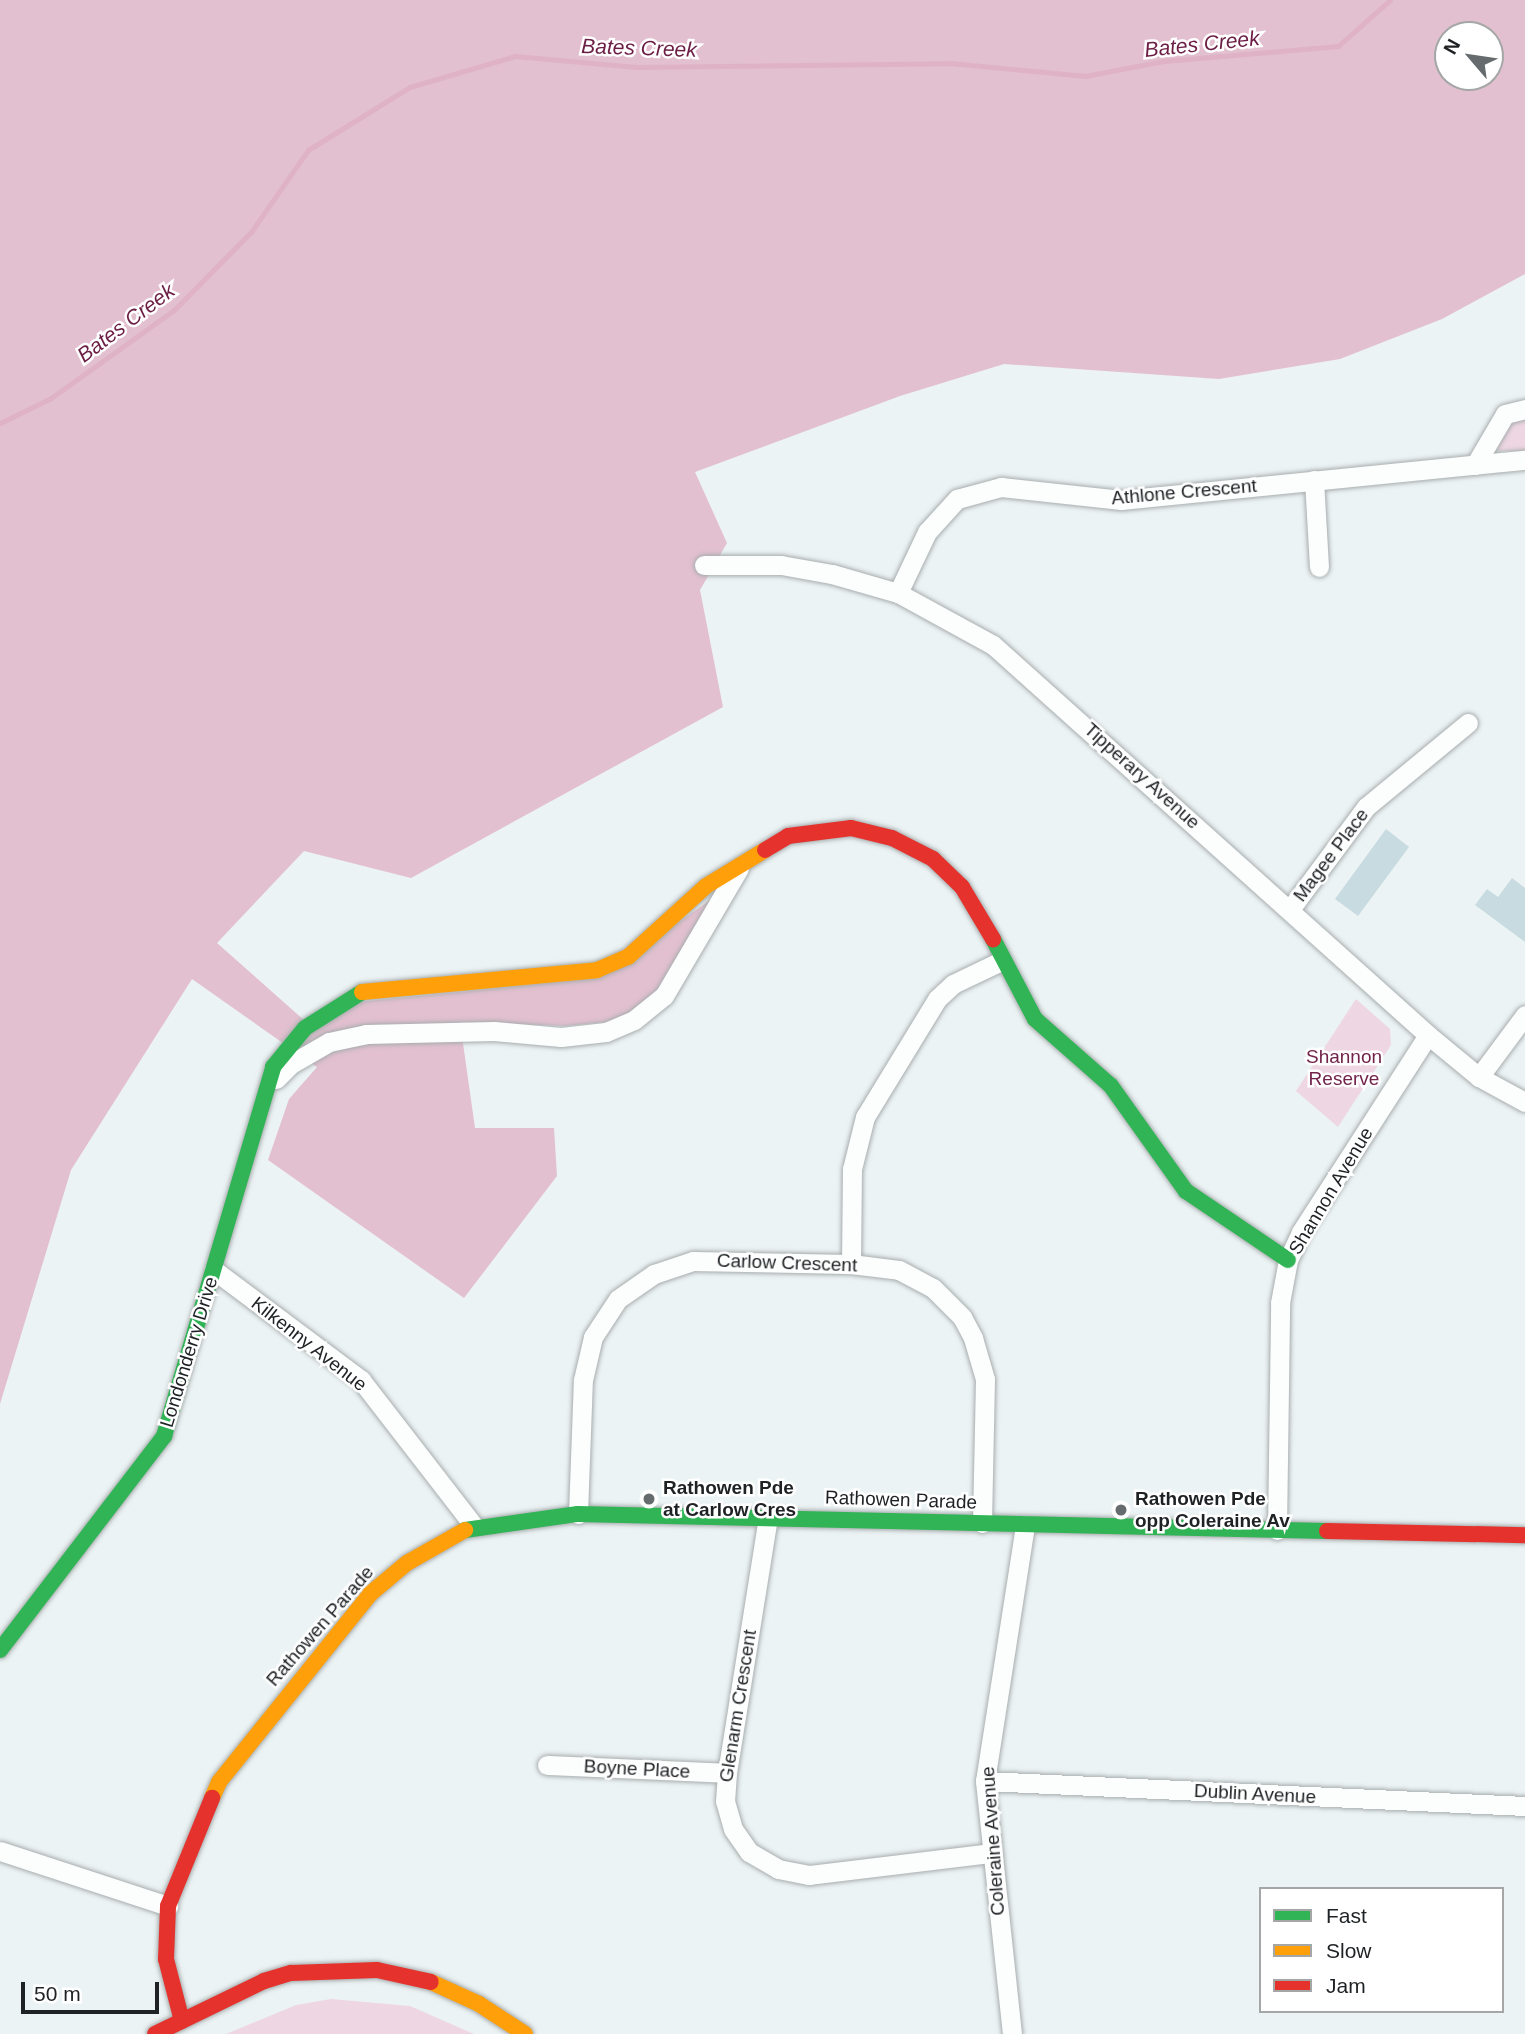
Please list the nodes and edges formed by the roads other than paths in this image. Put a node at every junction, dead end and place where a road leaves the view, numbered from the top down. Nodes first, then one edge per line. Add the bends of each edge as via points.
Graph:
1 (1525, 408) edge
2 (1525, 460) edge
3 (1475, 465) junction
4 (1314, 480) junction
5 (704, 565) dead end
6 (1319, 567) dead end
7 (898, 593) junction
8 (1468, 723) dead end
9 (743, 861) junction
10 (1291, 908) junction
11 (1001, 961) junction
12 (1525, 1015) edge
13 (1428, 1035) junction
14 (1479, 1077) junction
15 (265, 1090) junction
16 (1525, 1101) edge
17 (1288, 1261) junction
18 (851, 1264) junction
19 (214, 1270) junction
20 (578, 1514) junction
21 (768, 1517) junction
22 (982, 1523) junction
23 (473, 1525) junction
24 (1025, 1525) junction
25 (1277, 1530) junction
26 (1525, 1535) edge
27 (0, 1650) edge
28 (547, 1765) dead end
29 (727, 1773) junction
30 (985, 1781) junction
31 (1525, 1806) edge
32 (0, 1851) edge
33 (991, 1853) junction
34 (167, 1906) junction
35 (181, 2021) junction
36 (155, 2034) edge
37 (525, 2034) edge
38 (1012, 2034) edge

1 - 3 street via 1505,414
2 - 3 street, Athlone Crescent
3 - 4 street, Athlone Crescent
4 - 6 street
4 - 7 street, Athlone Crescent via 1121,500 1001,486 957,499 927,532
5 - 7 street, Tipperary Avenue via 781,565
7 - 10 street, Tipperary Avenue via 993,645
8 - 10 street, Magee Place via 1366,807
9 - 11 street, Londonderry Drive via 788,836 851,828 892,838 933,859 962,887
9 - 15 street, Londonderry Drive via 706,886 628,957 597,970 536,979 374,988 354,994 305,1028 272,1067
9 - 15 street, Londonderry Drive via 664,996 635,1020 606,1032 561,1037 494,1031 366,1034 329,1042 291,1064
10 - 13 street, Tipperary Avenue
11 - 17 street, Londonderry Drive via 1035,1019 1111,1086 1186,1191
11 - 18 street via 953,984 937,999 865,1117 852,1169
12 - 14 street
13 - 14 street, Tipperary Avenue
13 - 17 street, Shannon Avenue via 1301,1232
14 - 16 street, Tipperary Avenue
15 - 19 street, Londonderry Drive
17 - 25 street, Shannon Avenue via 1280,1303
18 - 20 street, Carlow Crescent via 693,1261 653,1274 618,1299 593,1337 583,1380
18 - 22 street, Carlow Crescent via 899,1270 933,1288 962,1317 973,1338 985,1379
19 - 23 street, Kilkenny Avenue via 361,1380
19 - 27 street, Londonderry Drive via 164,1436
20 - 21 street, Rathowen Parade
20 - 23 street, Rathowen Parade
21 - 22 street, Rathowen Parade
21 - 29 street, Glenarm Crescent
22 - 24 street, Rathowen Parade
23 - 34 street, Rathowen Parade via 407,1563 370,1594 232,1761 207,1805
24 - 25 street, Rathowen Parade
24 - 30 street, Coleraine Avenue
25 - 26 street, Rathowen Parade
28 - 29 street, Boyne Place
29 - 33 street, Glenarm Crescent via 725,1801 733,1829 749,1852 778,1869 809,1875
30 - 31 street, Dublin Avenue
30 - 33 street, Coleraine Avenue
32 - 34 street
33 - 38 street, Coleraine Avenue
34 - 35 street, Rathowen Parade via 166,1959
35 - 36 street
35 - 37 street via 291,1973 377,1970 425,1979 479,2004

